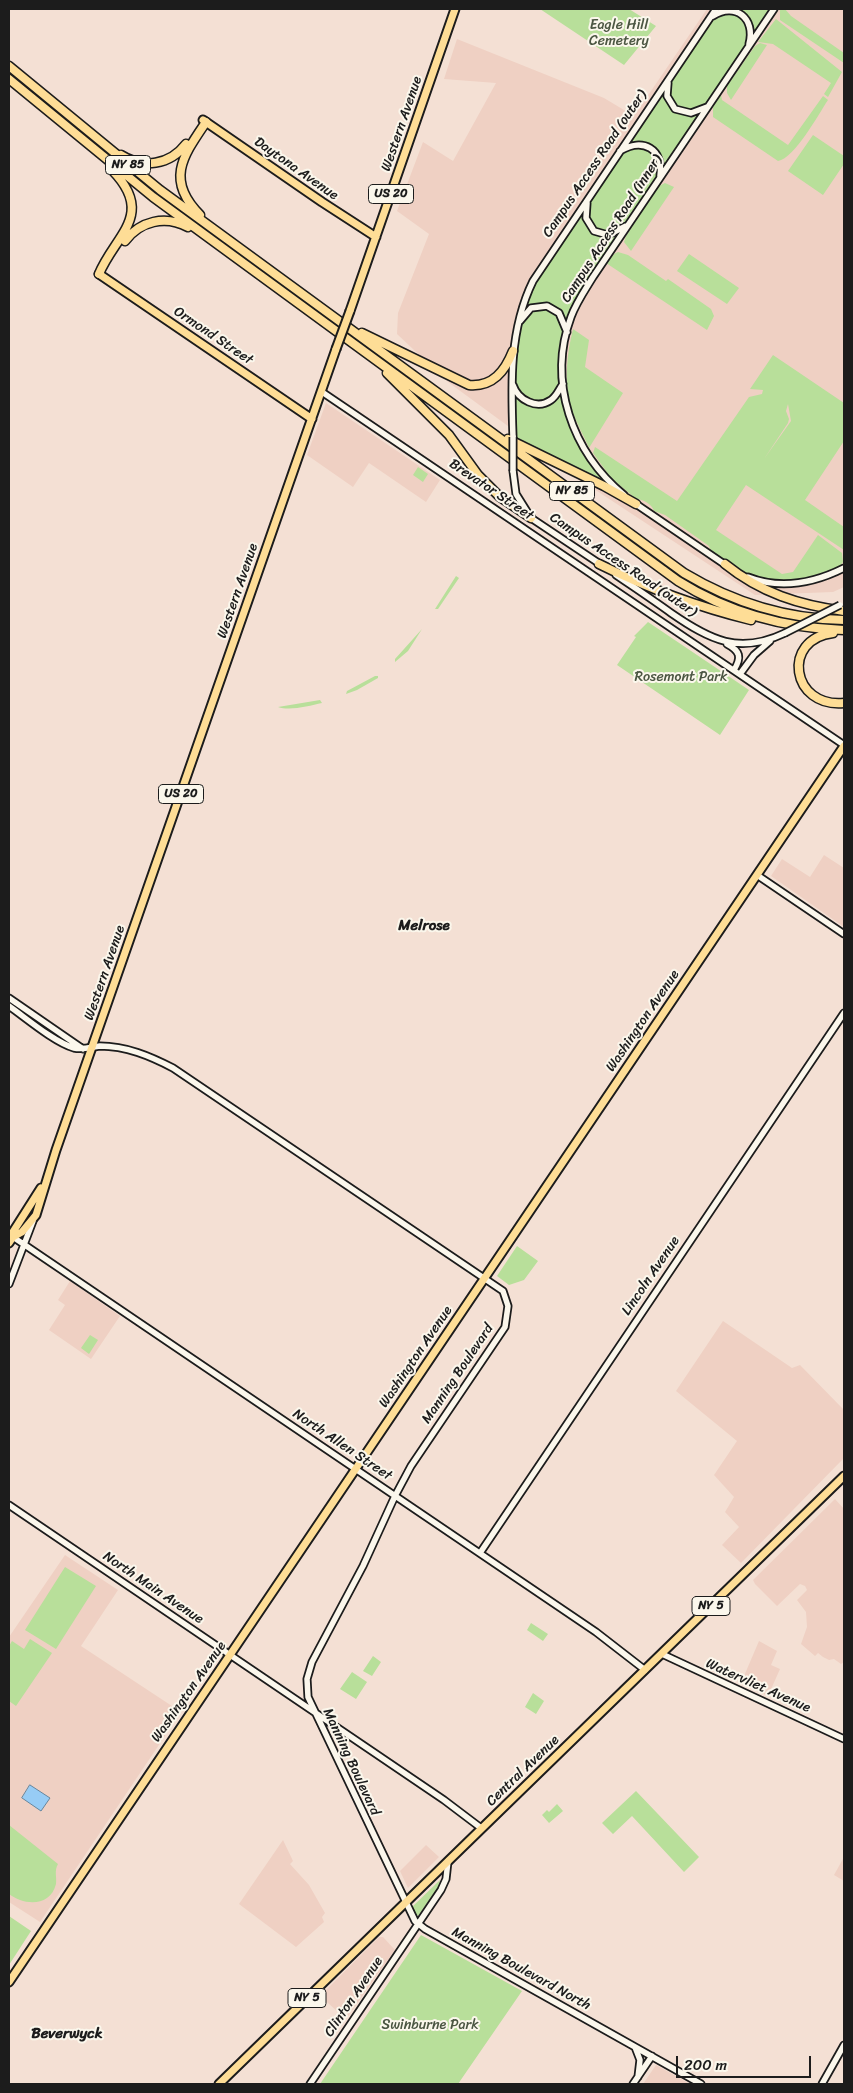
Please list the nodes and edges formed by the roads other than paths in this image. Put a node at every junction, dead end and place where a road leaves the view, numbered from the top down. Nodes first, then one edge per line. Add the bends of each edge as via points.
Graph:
1 (456, 9) edge
2 (716, 9) edge
3 (774, 9) edge
4 (708, 20) junction
5 (748, 48) junction
6 (9, 66) edge
7 (669, 78) junction
8 (15, 84) edge
9 (709, 105) junction
10 (205, 121) junction
11 (82, 128) junction
12 (76, 135) junction
13 (619, 152) junction
14 (660, 178) junction
15 (588, 198) junction
16 (628, 226) junction
17 (376, 237) junction
18 (234, 244) junction
19 (227, 252) junction
20 (99, 274) junction
21 (322, 309) junction
22 (518, 325) junction
23 (567, 332) junction
24 (350, 341) junction
25 (513, 351) junction
26 (512, 378) junction
27 (563, 384) junction
28 (322, 392) junction
29 (441, 396) junction
30 (312, 418) junction
31 (636, 504) junction
32 (531, 518) junction
33 (599, 564) junction
34 (725, 564) junction
35 (844, 569) edge
36 (843, 606) edge
37 (844, 620) edge
38 (806, 628) junction
39 (844, 631) edge
40 (785, 632) junction
41 (720, 641) junction
42 (737, 672) junction
43 (844, 702) edge
44 (844, 746) edge
45 (757, 875) junction
46 (844, 934) edge
47 (9, 998) edge
48 (9, 1006) edge
49 (844, 1013) edge
50 (92, 1048) junction
51 (84, 1049) junction
52 (45, 1181) junction
53 (32, 1204) junction
54 (36, 1215) junction
55 (24, 1230) junction
56 (11, 1240) edge
57 (24, 1244) junction
58 (485, 1277) junction
59 (9, 1284) edge
60 (355, 1469) junction
61 (844, 1476) edge
62 (395, 1496) junction
63 (9, 1506) edge
64 (480, 1553) junction
65 (662, 1654) junction
66 (230, 1655) junction
67 (645, 1670) junction
68 (314, 1713) junction
69 (844, 1739) edge
70 (481, 1828) junction
71 (448, 1860) junction
72 (405, 1904) junction
73 (418, 1924) junction
74 (9, 1982) edge
75 (844, 2044) edge
76 (634, 2045) junction
77 (652, 2056) junction
78 (638, 2078) junction
79 (219, 2084) edge
80 (310, 2084) edge
81 (633, 2084) edge
82 (701, 2084) edge
83 (822, 2084) edge

1 - 17 main road, Western Avenue / US 20
2 - 4 street, Campus Access Road (outer)
3 - 5 street, Campus Access Road (inner)
4 - 5 street via 726,11 742,15 751,31
4 - 7 street, Campus Access Road (outer)
5 - 9 street, Campus Access Road (inner)
6 - 11 highway, NY 85
7 - 9 street via 667,96 675,109 691,113
7 - 13 street, Campus Access Road (outer)
8 - 12 highway, NY 85
9 - 14 street, Campus Access Road (inner)
10 - 11 highway via 178,153 150,164 127,159
10 - 17 main road, Daytona Avenue
10 - 18 highway via 183,158 181,184 194,209
11 - 18 highway, NY 85
12 - 19 highway, NY 85 via 153,198
12 - 20 highway via 119,177 130,200 129,226
13 - 14 street via 638,145 651,149 660,162
13 - 15 street, Campus Access Road (outer)
14 - 16 street, Campus Access Road (inner)
15 - 16 street via 586,218 594,231 608,235
15 - 22 street, Campus Access Road (outer) via 532,281
16 - 23 street, Campus Access Road (inner) via 579,300
17 - 28 main road, Western Avenue / US 20, bridge
18 - 21 highway, NY 85
19 - 20 highway via 180,224 157,221 140,226 130,234
19 - 24 highway, NY 85
20 - 30 main road, Ormond Street
21 - 25 highway via 366,336 469,385 480,385 496,378 504,370
21 - 29 highway, NY 85
22 - 23 street via 531,308 547,306 559,313
22 - 25 street, Campus Access Road (outer)
23 - 27 street, Campus Access Road (inner) via 562,361
24 - 32 highway via 450,435 478,475 500,497
24 - 38 highway, NY 85 via 686,585 740,612
25 - 26 street, Campus Access Road (outer)
26 - 27 street via 516,393 528,402 548,402
26 - 32 street, Campus Access Road (outer), bridge via 516,494
27 - 31 street, Campus Access Road (inner) via 566,408 580,444 608,481
28 - 30 main road, Western Avenue / US 20
28 - 42 street, Brevator Street
29 - 31 highway via 517,445
29 - 37 highway, NY 85 via 698,582 736,600 774,612
30 - 50 main road, Western Avenue / US 20
31 - 34 street, Campus Access Road (inner)
32 - 33 street, Campus Access Road (outer)
33 - 38 highway via 658,592 701,607 772,625
33 - 41 street, Campus Access Road (outer) via 694,628
34 - 35 street, Campus Access Road (inner) via 755,580 781,584 815,580
34 - 36 highway via 769,592 802,603
36 - 40 street, Campus Access Road (outer), bridge
38 - 39 highway, NY 85
39 - 43 highway via 824,634 813,640 803,651 798,667 810,694 824,702
40 - 41 street, Campus Access Road (outer) via 753,644
40 - 42 street
41 - 42 street via 739,654
42 - 44 street, Brevator Street
44 - 45 main road, Washington Avenue
45 - 46 street
45 - 58 main road, Washington Avenue
47 - 51 street
48 - 51 street via 64,1044
49 - 64 street, Lincoln Avenue
50 - 51 street, Manning Boulevard
50 - 52 main road, Western Avenue / US 20
50 - 58 street, Manning Boulevard via 129,1050 173,1068
52 - 53 main road, Western Avenue / US 20
52 - 54 main road, Western Avenue / US 20
53 - 55 street, Western Avenue
53 - 56 main road, US 20
54 - 55 main road, US 20
54 - 57 street, Western Avenue
55 - 56 main road, US 20
55 - 57 street, Western Avenue
56 - 57 street, North Allen Street
57 - 59 street, Western Avenue
57 - 60 street, North Allen Street
58 - 60 main road, Washington Avenue
58 - 62 street, Manning Boulevard via 505,1295 506,1323 416,1458
60 - 62 street, North Allen Street
60 - 66 main road, Washington Avenue
61 - 65 main road, Central Avenue / NY 5
62 - 64 street, North Allen Street
62 - 68 street, Manning Boulevard via 363,1566 310,1666 307,1692
63 - 66 street, North Main Avenue
64 - 67 street, North Allen Street via 596,1632
65 - 67 main road, Central Avenue / NY 5
65 - 69 street, Watervliet Avenue
66 - 68 street, North Main Avenue
66 - 74 main road, Washington Avenue
67 - 70 main road, Central Avenue / NY 5
68 - 70 street, North Main Avenue
68 - 72 street, Manning Boulevard
70 - 71 main road, Central Avenue / NY 5
71 - 72 main road, Central Avenue / NY 5
71 - 73 street, Clinton Avenue via 443,1886
72 - 73 street, Manning Boulevard North
72 - 79 main road, Central Avenue / NY 5
73 - 76 street, Manning Boulevard North
73 - 80 street, Clinton Avenue
75 - 83 street
76 - 77 street, Manning Boulevard North
76 - 78 street via 640,2060
77 - 78 street
77 - 82 street, Manning Boulevard North
78 - 81 street

